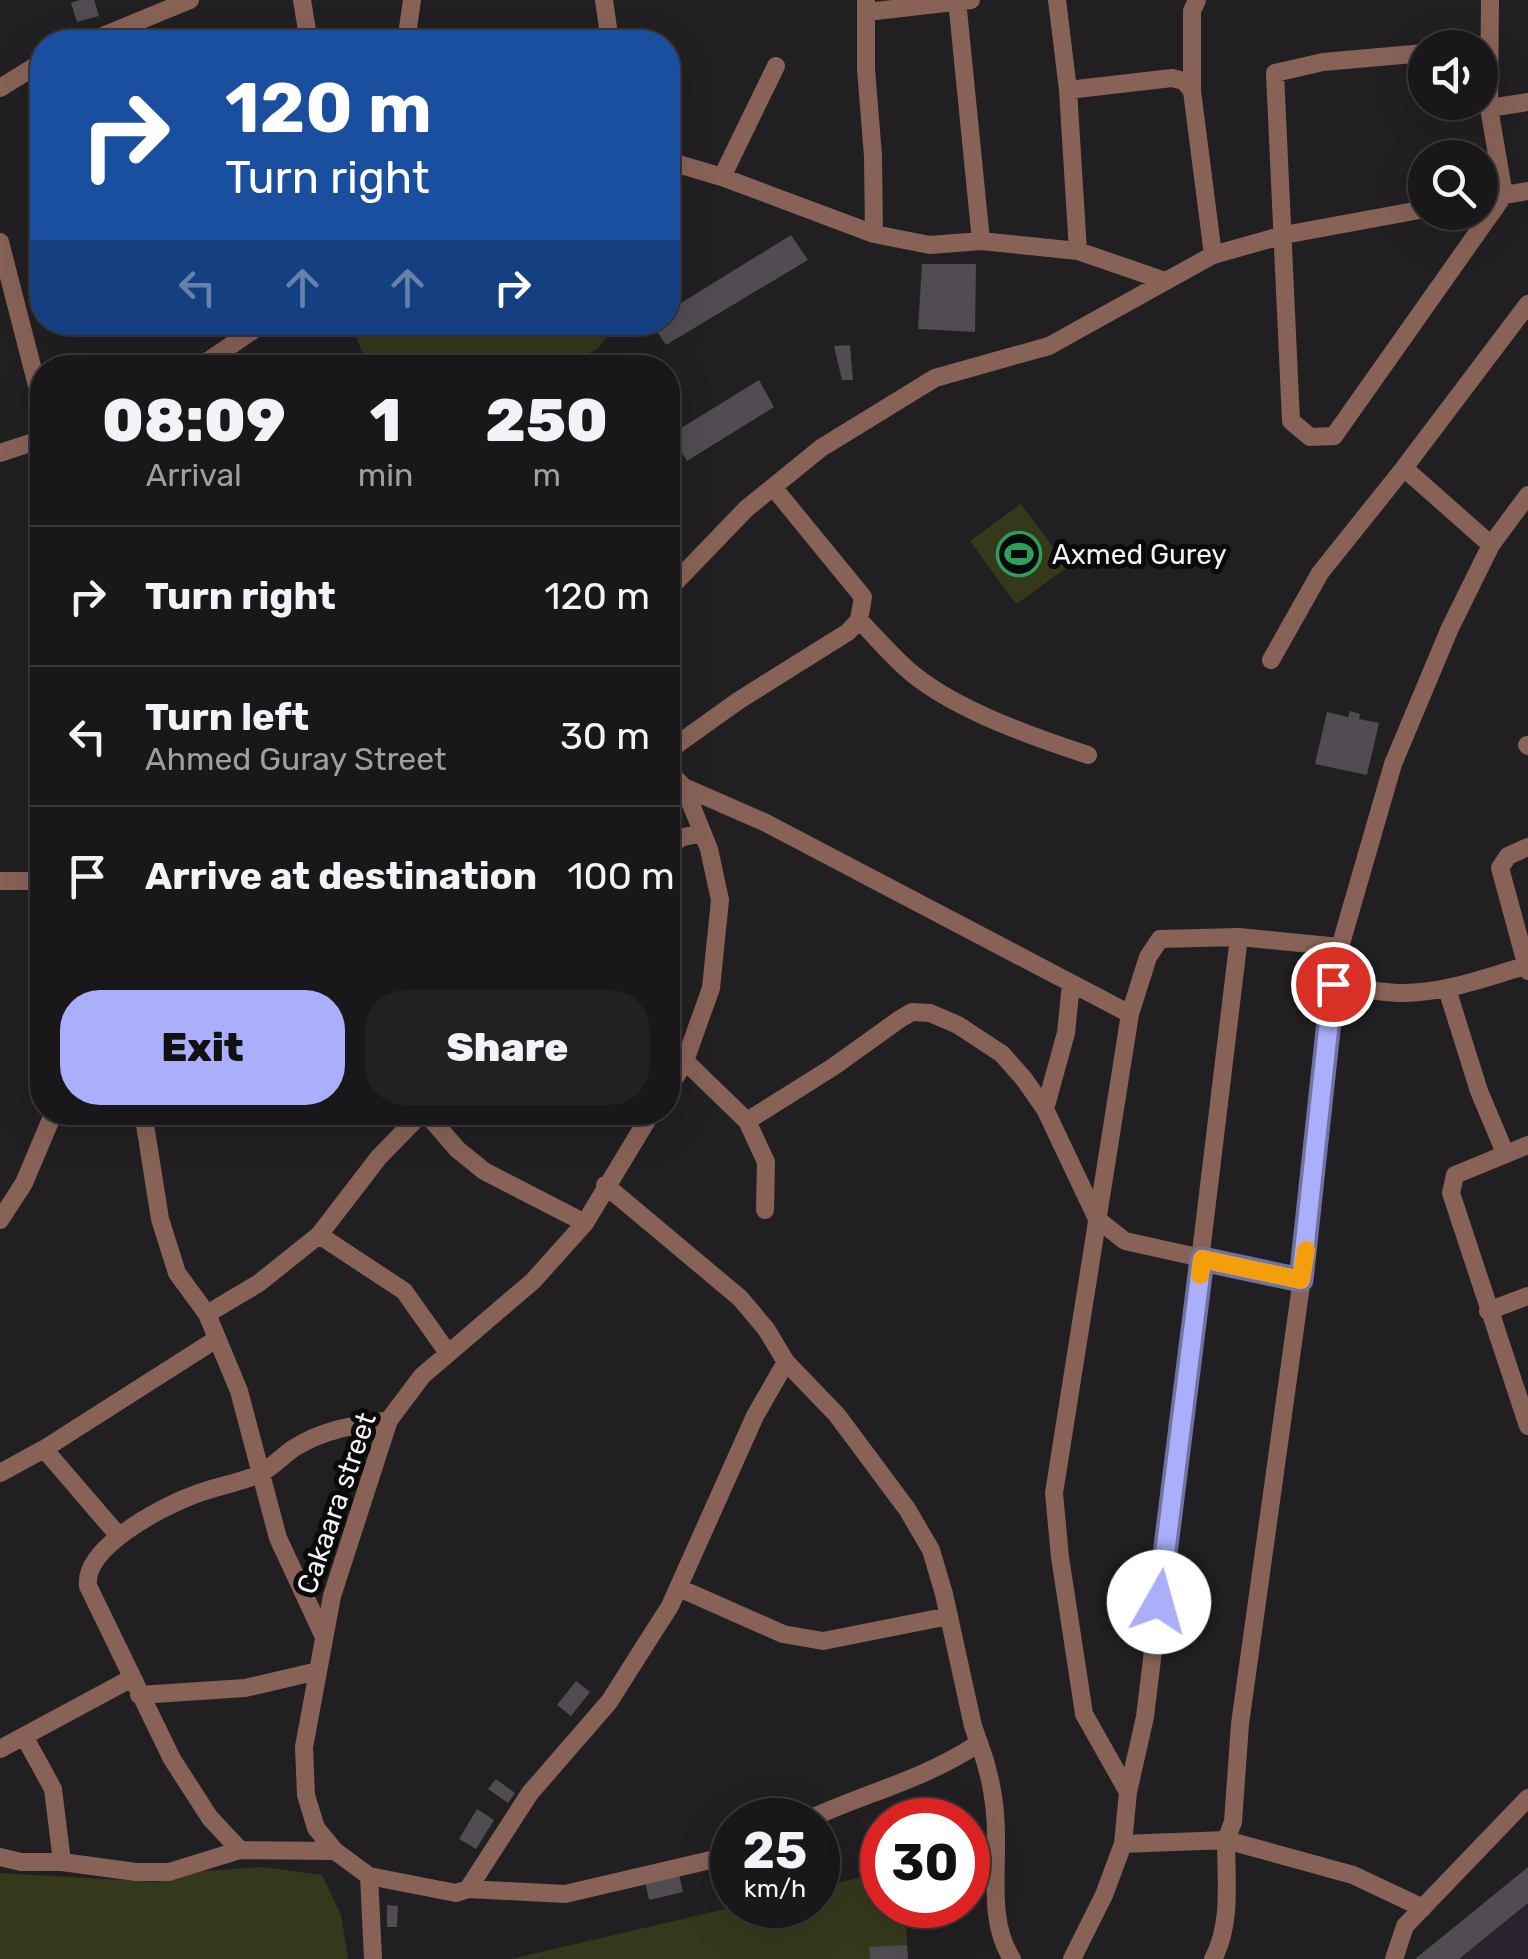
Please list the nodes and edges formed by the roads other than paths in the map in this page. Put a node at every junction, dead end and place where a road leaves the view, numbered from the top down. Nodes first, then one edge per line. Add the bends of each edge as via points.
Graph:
1 (190, 0) edge
2 (302, 0) edge
3 (412, 0) edge
4 (604, 0) edge
5 (1057, 0) edge
6 (1197, 0) edge
7 (1490, 0) edge
8 (961, 1) edge
9 (866, 6) edge
10 (117, 30) edge
11 (307, 30) edge
12 (408, 30) edge
13 (608, 30) edge
14 (1487, 30) edge
15 (1408, 54) edge
16 (776, 66) dead end
17 (30, 69) edge
18 (0, 88) edge
19 (1068, 90) junction
20 (1192, 91) junction
21 (1528, 102) edge
22 (1498, 107) edge
23 (1491, 120) edge
24 (680, 165) edge
25 (722, 177) junction
26 (1528, 191) edge
27 (1504, 195) junction
28 (1498, 196) edge
29 (1408, 212) edge
30 (874, 234) junction
31 (1284, 234) junction
32 (0, 242) edge
33 (982, 242) junction
34 (1078, 250) junction
35 (1213, 255) junction
36 (4, 277) edge
37 (1165, 281) junction
38 (1528, 304) edge
39 (247, 335) edge
40 (217, 355) edge
41 (30, 365) edge
42 (30, 444) edge
43 (0, 453) edge
44 (1404, 468) junction
45 (773, 487) junction
46 (1528, 494) edge
47 (1522, 514) edge
48 (1491, 545) junction
49 (680, 578) edge
50 (859, 620) junction
51 (1271, 660) dead end
52 (680, 742) edge
53 (1088, 755) dead end
54 (680, 784) edge
55 (684, 788) junction
56 (702, 834) junction
57 (680, 838) edge
58 (1528, 847) edge
59 (30, 881) edge
60 (0, 882) edge
61 (1239, 938) junction
62 (1340, 947) junction
63 (1527, 968) edge
64 (1071, 984) junction
65 (1333, 984) junction
66 (1447, 989) junction
67 (1130, 1014) junction
68 (686, 1061) junction
69 (680, 1070) edge
70 (1046, 1109) junction
71 (747, 1121) junction
72 (49, 1125) edge
73 (146, 1125) edge
74 (412, 1125) edge
75 (436, 1125) edge
76 (644, 1125) edge
77 (1528, 1146) edge
78 (1505, 1153) junction
79 (605, 1186) junction
80 (766, 1210) dead end
81 (1098, 1219) junction
82 (0, 1220) edge
83 (585, 1223) junction
84 (318, 1235) junction
85 (1202, 1259) junction
86 (1301, 1280) junction
87 (1528, 1296) edge
88 (1488, 1311) junction
89 (207, 1314) junction
90 (216, 1340) junction
91 (448, 1354) junction
92 (786, 1362) junction
93 (389, 1420) junction
94 (1528, 1426) edge
95 (44, 1449) junction
96 (0, 1473) edge
97 (260, 1474) junction
98 (118, 1535) junction
99 (679, 1588) junction
100 (949, 1616) junction
101 (324, 1635) junction
102 (318, 1671) junction
103 (135, 1687) junction
104 (24, 1736) junction
105 (980, 1743) junction
106 (0, 1749) edge
107 (1128, 1792) junction
108 (1528, 1798) edge
109 (840, 1804) edge
110 (1226, 1840) junction
111 (1123, 1844) junction
112 (240, 1850) junction
113 (335, 1851) junction
114 (0, 1857) edge
115 (710, 1860) edge
116 (62, 1862) junction
117 (369, 1876) junction
118 (468, 1889) junction
119 (1422, 1908) junction
120 (372, 1959) edge
121 (1012, 1959) edge
122 (1072, 1959) edge
123 (1213, 1959) edge
124 (1394, 1959) edge

1 - 10 street
2 - 11 street
3 - 12 street
4 - 13 street
5 - 19 street
6 - 20 street
7 - 14 street
8 - 9 street
8 - 33 street
9 - 30 street
15 - 31 street via 1275,72
16 - 25 street
17 - 18 street
19 - 20 street via 1172,78
19 - 34 street
20 - 35 street
21 - 22 street
23 - 27 street
24 - 25 street
25 - 30 street
26 - 27 street
27 - 28 street
27 - 31 street via 1334,436 1310,437 1292,421
29 - 31 street
30 - 33 street via 930,245
31 - 35 street
32 - 36 street
33 - 34 street
34 - 37 street
35 - 37 street
36 - 41 street
37 - 45 street via 1049,346 935,378 822,448
38 - 44 street
39 - 40 street
42 - 43 street
44 - 48 street
44 - 51 street via 1320,573
45 - 49 street
45 - 50 street via 863,597
46 - 47 street
47 - 48 street
48 - 62 street via 1393,764
50 - 52 street
50 - 53 street via 937,690 1030,736
54 - 55 street
55 - 56 street
55 - 64 street via 764,822
56 - 57 street
56 - 68 street via 720,900 712,988
58 - 63 street via 1500,868
59 - 60 street
61 - 62 street
61 - 67 street via 1160,940
61 - 85 street
62 - 65 street
63 - 66 street
64 - 67 street
64 - 70 street
65 - 66 street via 1398,993
65 - 86 street
66 - 78 street
67 - 81 street
68 - 69 street
68 - 71 street
70 - 71 street via 1002,1054 958,1025 912,1012
70 - 81 street
71 - 80 street via 766,1162
72 - 82 street
73 - 89 street via 176,1274
74 - 84 street
75 - 83 street via 484,1170
76 - 79 street, Cakaara street
77 - 78 street
78 - 88 street via 1455,1175 1451,1193
79 - 83 street, Cakaara street
79 - 92 street via 740,1298
81 - 85 street via 1125,1241
81 - 107 street via 1054,1494 1084,1714
83 - 91 street, Cakaara street via 533,1281
84 - 89 street
84 - 91 street via 404,1291
85 - 86 street
85 - 107 street via 1145,1717
86 - 110 street via 1240,1724 1234,1822
87 - 88 street
88 - 94 street
89 - 90 street
90 - 95 street
90 - 97 street via 239,1391
91 - 93 street, Cakaara street
92 - 99 street
92 - 100 street via 837,1415 906,1509 930,1550
93 - 97 street via 334,1428
93 - 101 street, Cakaara street
95 - 96 street
95 - 98 street
97 - 98 street via 189,1496
97 - 101 street via 278,1538
98 - 103 street via 86,1574
99 - 100 street via 783,1634 823,1640
99 - 118 street via 610,1702 530,1793
100 - 105 street
101 - 102 street, Cakaara street
102 - 103 street via 245,1688
102 - 113 street, Cakaara street via 304,1747 306,1796 316,1828
103 - 104 street
103 - 112 street via 210,1818
104 - 106 street
104 - 116 street via 53,1789
105 - 109 street via 905,1784
105 - 121 street via 996,1830 996,1908
107 - 111 street
108 - 119 street
110 - 111 street
110 - 119 street via 1353,1875
110 - 123 street via 1227,1904
111 - 122 street
112 - 113 street
112 - 116 street via 170,1872
113 - 117 street
114 - 116 street
115 - 118 street via 565,1894
117 - 118 street via 456,1893
117 - 120 street
119 - 124 street via 1405,1926

